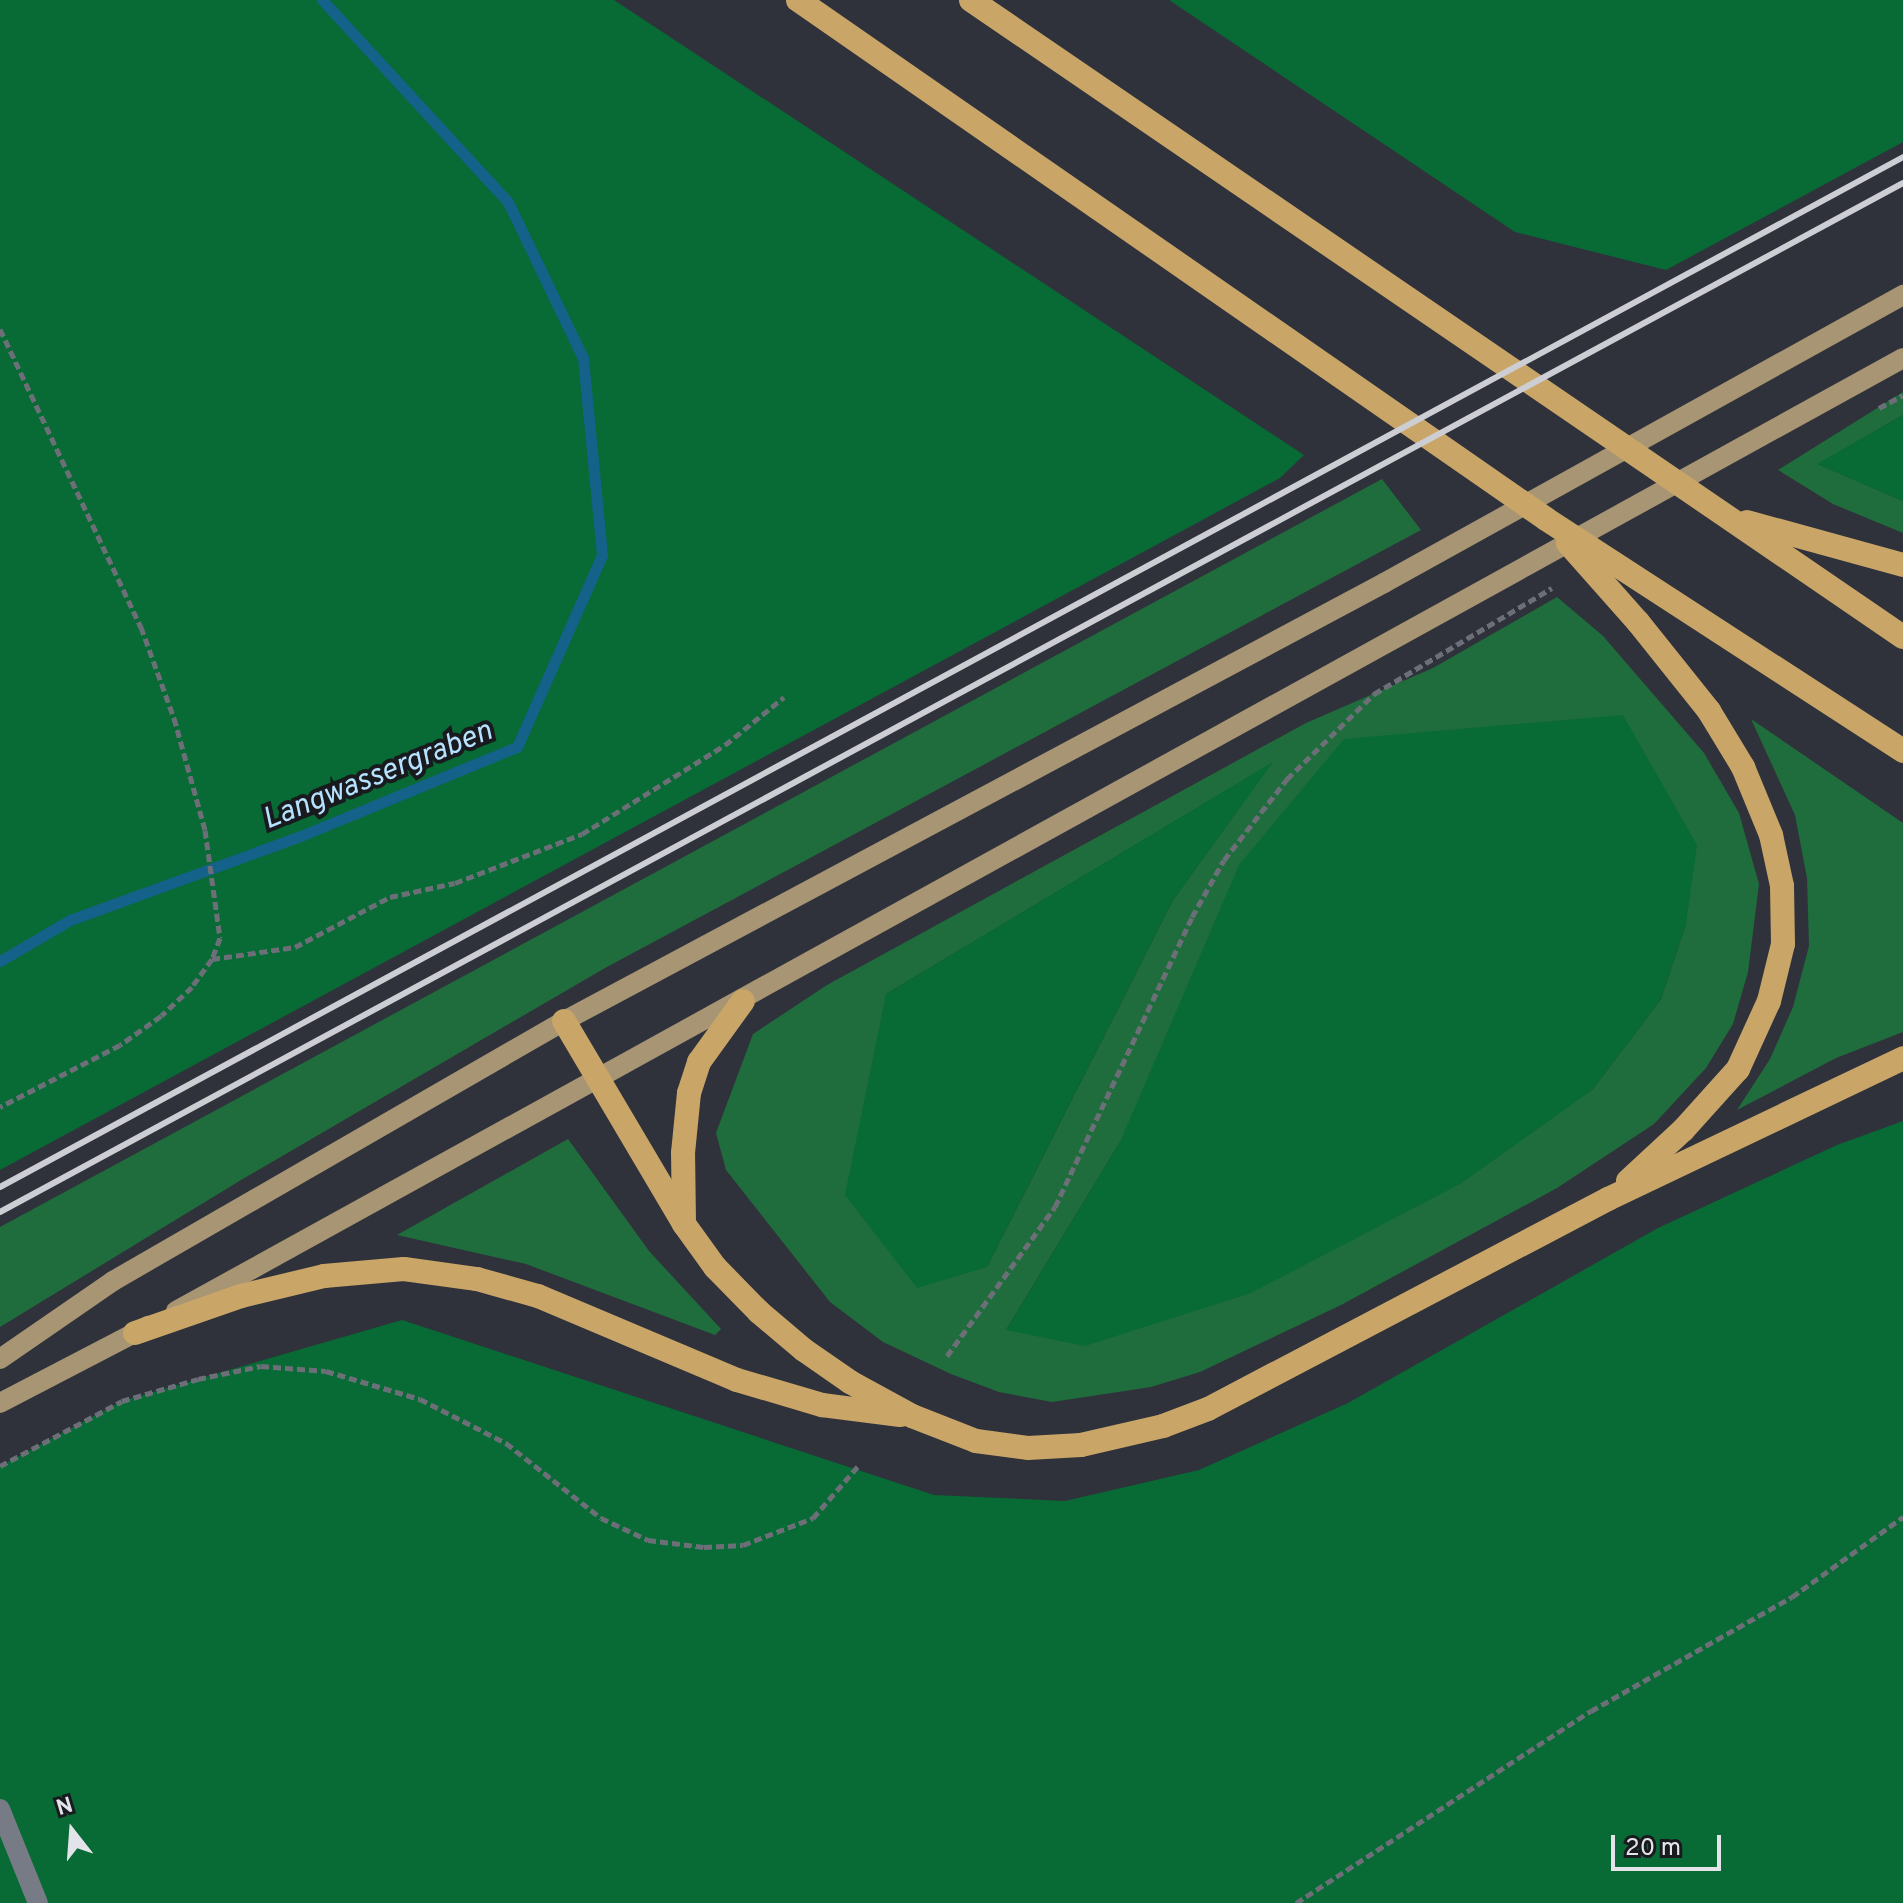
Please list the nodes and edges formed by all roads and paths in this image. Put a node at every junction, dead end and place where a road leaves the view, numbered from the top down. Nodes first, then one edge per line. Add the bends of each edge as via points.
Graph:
1 (798, 0) edge
2 (971, 0) edge
3 (1903, 295) edge
4 (0, 329) edge
5 (1903, 358) edge
6 (1723, 514) junction
7 (1546, 519) junction
8 (1903, 565) edge
9 (1903, 637) edge
10 (1428, 659) dead end
11 (784, 697) dead end
12 (1903, 751) edge
13 (212, 959) junction
14 (743, 1001) junction
15 (564, 1021) junction
16 (1903, 1058) edge
17 (598, 1080) junction
18 (0, 1107) edge
19 (1608, 1199) junction
20 (684, 1224) junction
21 (135, 1333) junction
22 (947, 1356) dead end
23 (0, 1359) edge
24 (0, 1403) edge
25 (912, 1416) junction
26 (0, 1466) edge
27 (858, 1466) dead end
28 (1903, 1517) edge
29 (0, 1809) edge
30 (38, 1903) edge
31 (1296, 1903) edge

1 - 7 highway
2 - 6 highway
3 - 15 main road via 1384,583
4 - 13 path via 141,627 174,718 217,897 220,938
5 - 14 main road
6 - 8 highway
6 - 9 highway
7 - 12 highway
7 - 19 highway via 1709,711 1743,767 1771,835 1782,886 1783,944 1769,1001 1738,1069 1683,1130
10 - 22 path via 1374,694 1331,733 1287,779 1224,860 1055,1207
11 - 13 path via 725,745 582,834 455,883 390,897 295,947
13 - 18 path via 161,1016 120,1045
14 - 17 main road
14 - 20 highway via 699,1062 689,1093
15 - 17 highway
15 - 23 main road via 113,1281
16 - 19 highway
17 - 20 highway
17 - 21 main road
19 - 25 highway via 1263,1382 1163,1426 1081,1445 1028,1448 976,1441
20 - 25 highway via 715,1267 804,1350
21 - 24 main road
21 - 25 highway via 241,1296 324,1276 404,1269 477,1279 538,1296 737,1380 822,1405
26 - 27 path via 122,1401 261,1366 326,1371 420,1399 506,1443 601,1518 648,1540 704,1547 743,1545 813,1518
28 - 31 path via 1792,1597 1591,1711
29 - 30 lane

